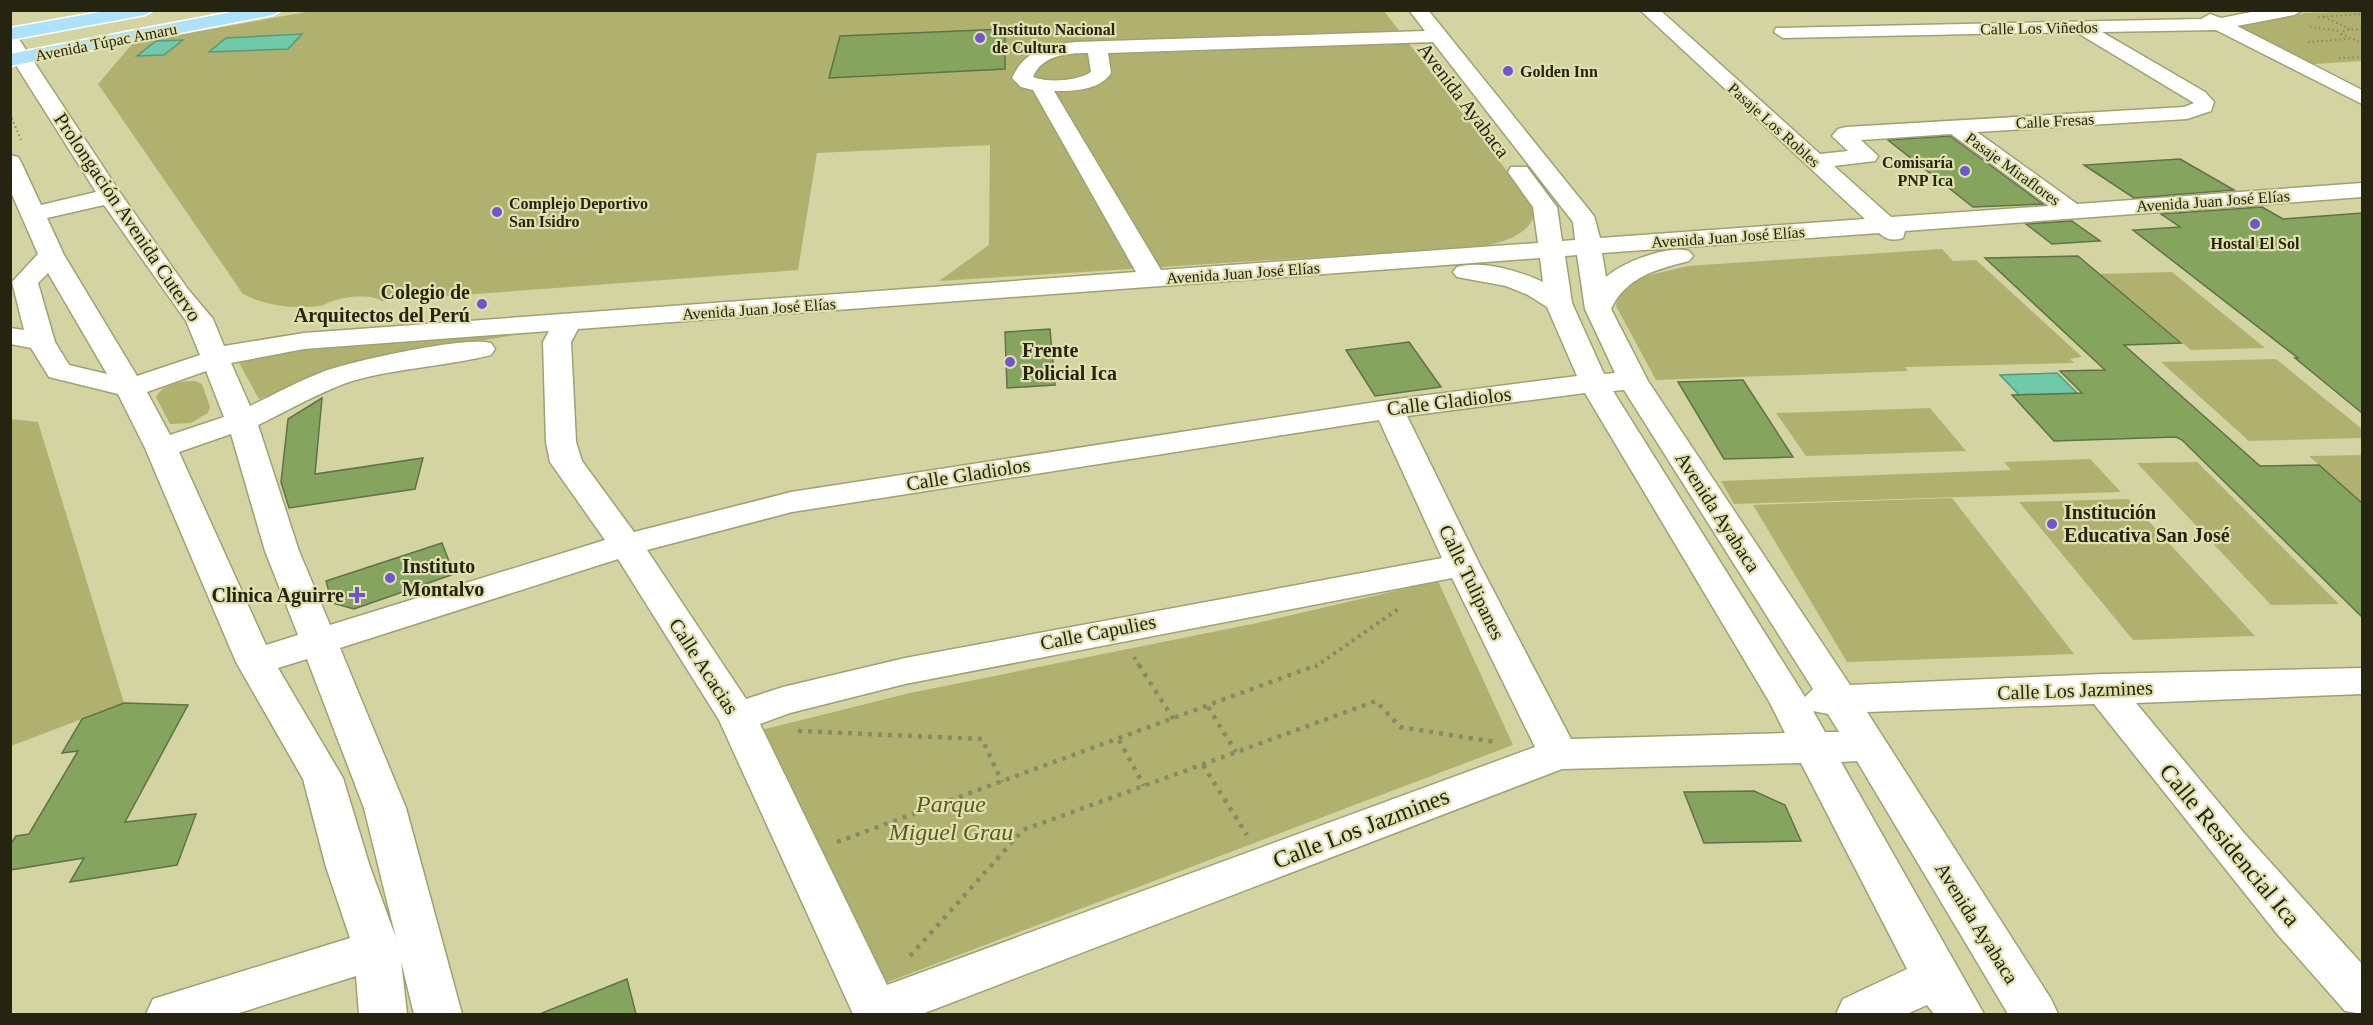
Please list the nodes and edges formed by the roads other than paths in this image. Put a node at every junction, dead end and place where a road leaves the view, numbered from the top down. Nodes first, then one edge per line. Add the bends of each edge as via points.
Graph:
1 (145, 10) edge
2 (273, 10) edge
3 (1395, 10) edge
4 (1649, 10) edge
5 (2194, 10) edge
6 (2294, 10) edge
7 (2217, 24) junction
8 (1424, 28) edge
9 (2082, 28) junction
10 (1783, 32) dead end
11 (14, 48) edge
12 (1097, 48) junction
13 (1040, 85) junction
14 (2362, 98) edge
15 (1954, 126) junction
16 (1814, 161) junction
17 (10, 162) edge
18 (2362, 190) edge
19 (110, 196) junction
20 (2362, 201) edge
21 (1545, 207) junction
22 (2072, 211) junction
23 (35, 214) junction
24 (1892, 232) junction
25 (1588, 243) junction
26 (1678, 248) junction
27 (51, 255) junction
28 (1552, 257) junction
29 (1474, 263) junction
30 (1154, 280) junction
31 (1559, 303) junction
32 (1598, 309) junction
33 (562, 332) junction
34 (10, 336) edge
35 (41, 342) junction
36 (214, 358) junction
37 (1633, 381) junction
38 (1594, 383) junction
39 (130, 388) junction
40 (1389, 409) junction
41 (241, 421) junction
42 (161, 448) junction
43 (626, 545) junction
44 (1463, 565) junction
45 (319, 642) junction
46 (255, 662) junction
47 (2362, 681) edge
48 (2103, 688) junction
49 (1839, 699) junction
50 (1788, 701) junction
51 (737, 717) junction
52 (1867, 746) junction
53 (1813, 748) junction
54 (1559, 753) junction
55 (377, 950) junction
56 (1948, 996) edge
57 (2362, 996) edge
58 (876, 1013) edge
59 (170, 1014) edge
60 (383, 1014) edge
61 (438, 1014) edge
62 (1860, 1014) edge
63 (2034, 1014) edge

1 - 11 main road, Avenida Túpac Amaru
2 - 11 main road, Avenida Túpac Amaru
3 - 8 street, Avenida Ayabaca
4 - 16 street, Pasaje Los Robles
5 - 7 street
6 - 7 street, Calle Los Viñedos
7 - 9 street, Calle Los Viñedos
7 - 14 street
8 - 12 street
8 - 21 street, Avenida Ayabaca
8 - 25 street, Avenida Ayabaca
9 - 10 street, Calle Los Viñedos
9 - 15 street, Calle Fresas via 2198,96 2204,107 2187,113
11 - 19 street, Prolongación Avenida Cutervo
12 - 13 street via 1101,73 1098,77 1077,83
12 - 13 street via 1063,49 1041,56 1024,71 1022,78
13 - 30 street
15 - 16 street, Calle Fresas via 1844,134 1867,156
15 - 22 street, Pasaje Miraflores
16 - 24 street, Pasaje Los Robles
17 - 23 street
18 - 22 street, Avenida Juan José Elías
19 - 23 street
19 - 36 street, Prolongación Avenida Cutervo via 199,319
20 - 24 street, Avenida Juan José Elías
21 - 28 street, Avenida Ayabaca
21 - 29 street via 1536,236
22 - 24 street, Avenida Juan José Elías
23 - 27 street
24 - 26 street, Avenida Juan José Elías
25 - 26 street, Avenida Juan José Elías
25 - 26 street via 1631,238
25 - 28 street, Avenida Juan José Elías
25 - 32 street, Avenida Ayabaca
26 - 32 street via 1622,275 1610,285
27 - 35 street via 25,282
27 - 39 street
28 - 29 street, Avenida Juan José Elías
28 - 31 street, Avenida Ayabaca
29 - 30 street, Avenida Juan José Elías
29 - 31 street via 1493,274 1528,284
29 - 33 street, Avenida Juan José Elías via 727,326
30 - 33 street, Avenida Juan José Elías
31 - 38 street, Avenida Ayabaca
32 - 37 street, Avenida Ayabaca
33 - 36 street, Avenida Juan José Elías via 304,341
33 - 41 street, Avenida Juan José Elías via 336,377
33 - 43 street, Calle Acacias via 561,442 566,462
34 - 35 street
35 - 39 street via 59,371
36 - 39 street, Avenida Juan José Elías
36 - 41 street, Prolongación Avenida Cutervo
37 - 38 street, Calle Gladiolos
37 - 49 street, Avenida Ayabaca
38 - 40 street, Calle Gladiolos
38 - 50 street, Avenida Ayabaca
39 - 42 street
40 - 43 street, Calle Gladiolos via 791,502
40 - 44 street, Calle Tulipanes
41 - 42 street, Avenida Juan José Elías
41 - 45 street, Prolongación Avenida Cutervo via 282,551
42 - 46 street
43 - 45 street, Calle Gladiolos
43 - 51 street, Calle Acacias
44 - 51 street, Calle Capulies via 916,668 783,701
44 - 54 street, Calle Tulipanes
45 - 46 street, Calle Gladiolos
45 - 61 street, Prolongación Avenida Cutervo via 385,808
46 - 55 street via 323,778
47 - 48 street, Calle Los Jazmines
48 - 49 street, Calle Los Jazmines
48 - 57 street, Calle Residencial Ica via 2207,821 2293,923
49 - 50 street, Calle Los Jazmines
49 - 52 street, Avenida Ayabaca
50 - 53 street, Avenida Ayabaca
51 - 58 street, Calle Acacias
52 - 53 street, Calle Los Jazmines
52 - 63 street, Avenida Ayabaca
53 - 54 street, Calle Los Jazmines
53 - 56 street, Avenida Ayabaca
54 - 58 street, Calle Los Jazmines
55 - 59 street
55 - 60 street
56 - 62 street

